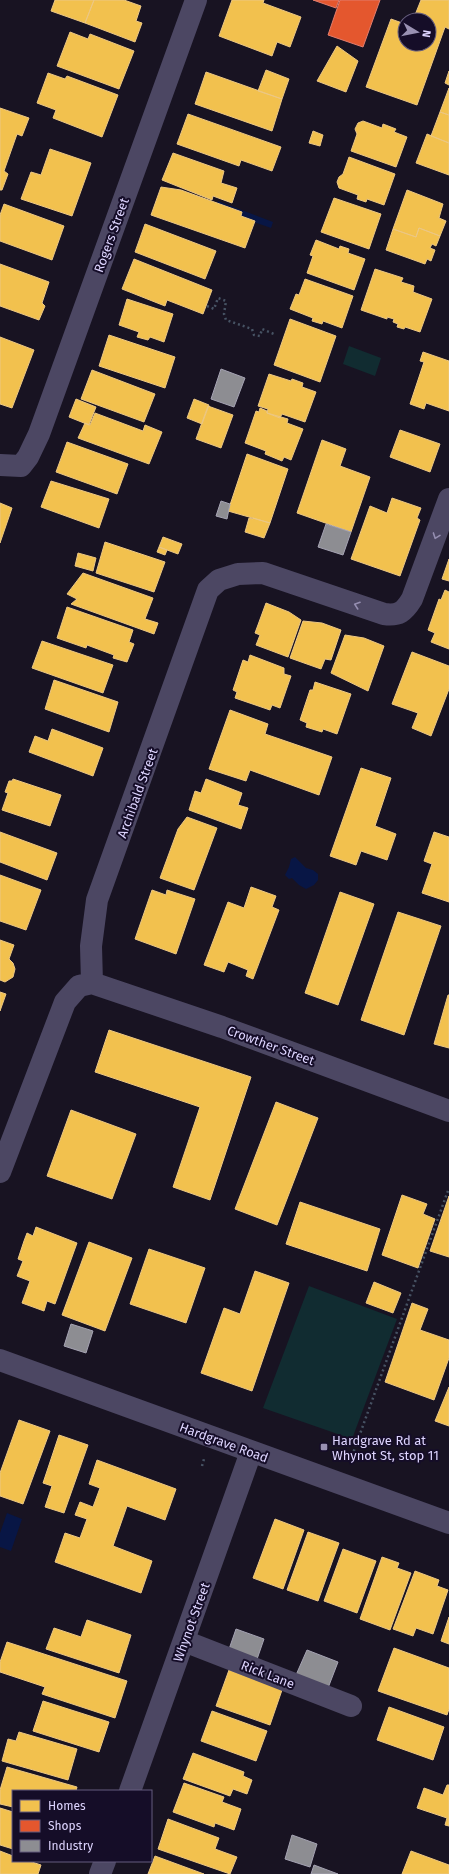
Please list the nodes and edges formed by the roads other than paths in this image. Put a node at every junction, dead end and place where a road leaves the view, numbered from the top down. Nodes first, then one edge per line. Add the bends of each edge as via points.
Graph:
1 (196, 0) edge
2 (10, 465) edge
3 (449, 500) edge
4 (92, 983) junction
5 (449, 1111) edge
6 (0, 1172) edge
7 (0, 1360) edge
8 (251, 1452) junction
9 (449, 1523) edge
10 (184, 1641) junction
11 (351, 1706) dead end
12 (130, 1790) edge
13 (105, 1862) edge
14 (100, 1874) edge

1 - 2 street, Rogers Street via 39,434 31,451
3 -> 4 street, Archibald Street via 412,599 406,608 395,616 263,573 238,574 219,580 208,590 97,900 91,946
4 - 5 street, Crowther Street via 222,1027
4 - 6 street via 79,986 65,1002
7 - 8 street, Hardgrave Road
8 - 9 street, Hardgrave Road
8 - 10 street, Whynot Street
10 - 11 street, Rick Lane
10 - 12 street, Whynot Street
13 - 14 street

